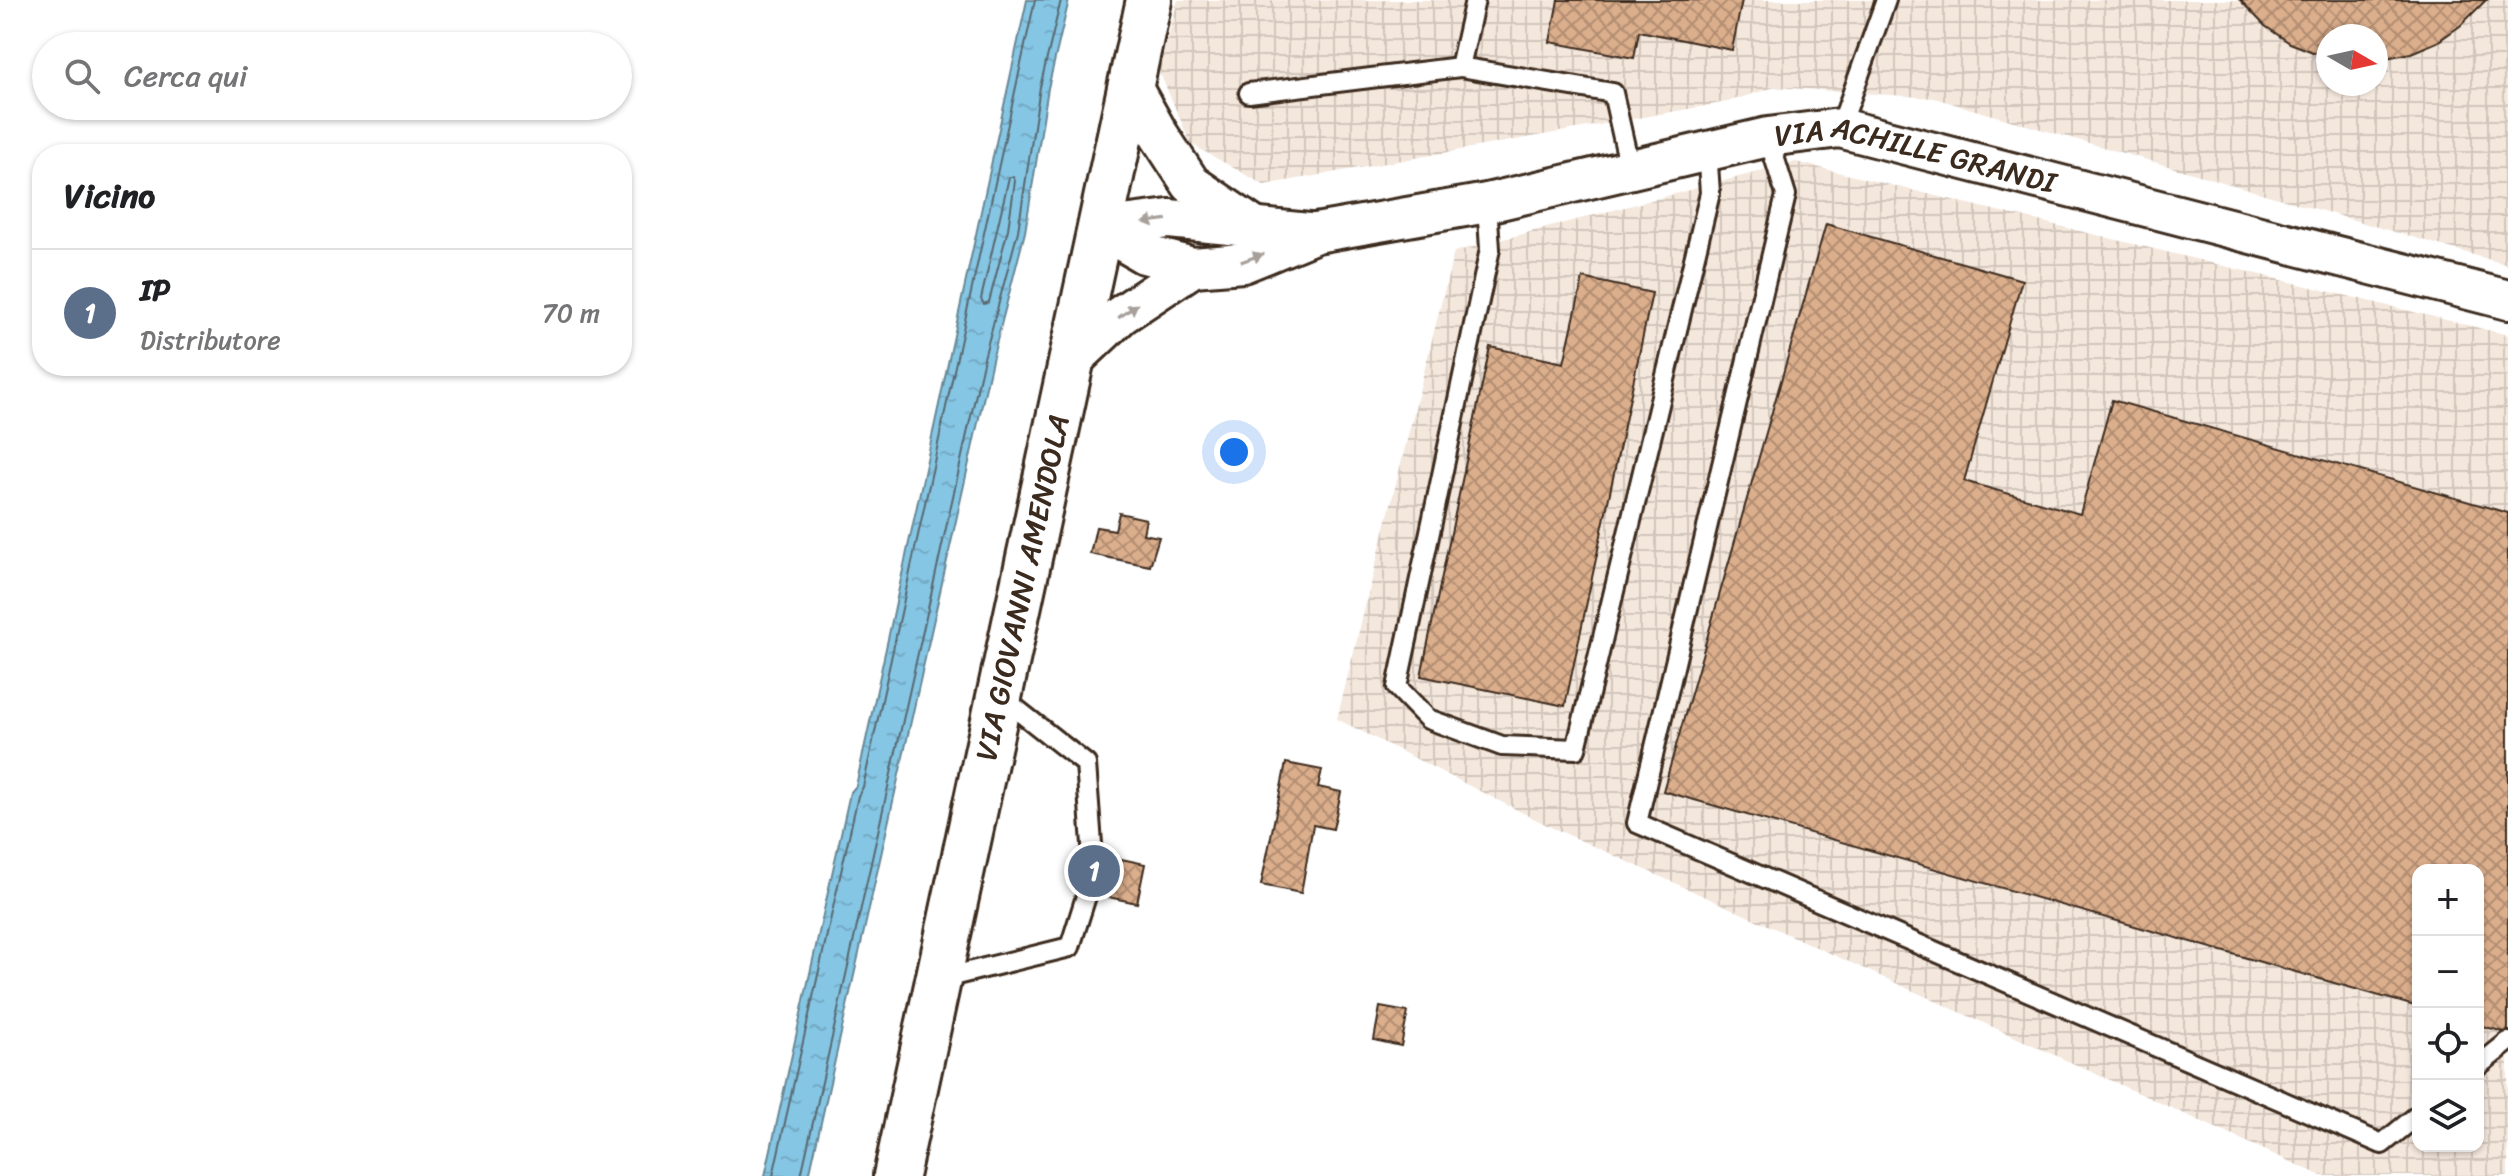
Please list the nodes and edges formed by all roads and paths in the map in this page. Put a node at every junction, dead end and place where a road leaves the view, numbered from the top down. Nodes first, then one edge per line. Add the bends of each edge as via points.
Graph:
1 (1149, 0) edge
2 (1475, 0) edge
3 (1886, 0) edge
4 (1460, 67) junction
5 (1131, 85) junction
6 (1249, 93) dead end
7 (1840, 128) junction
8 (1768, 137) junction
9 (1707, 150) junction
10 (1630, 169) junction
11 (1487, 203) junction
12 (1253, 227) junction
13 (1100, 228) junction
14 (1316, 233) junction
15 (1193, 267) junction
16 (2508, 300) edge
17 (1070, 363) junction
18 (1001, 697) junction
19 (940, 979) junction
20 (2508, 1042) edge
21 (2484, 1061) edge
22 (2412, 1120) edge
23 (896, 1176) edge

1 - 5 main road, VIA GIOVANNI AMENDOLA
2 - 4 lane
3 - 7 lane
4 - 6 lane
4 - 10 lane via 1613,93
5 - 12 street, VIA ACHILLE GRANDI via 1191,184
5 - 13 main road, VIA GIOVANNI AMENDOLA
7 - 8 street, VIA ACHILLE GRANDI
7 - 16 street, VIA ACHILLE GRANDI
8 - 9 street, VIA ACHILLE GRANDI
8 - 22 lane via 1786,195 1637,823 2382,1144
9 - 10 street, VIA ACHILLE GRANDI
9 - 11 lane via 1710,193 1576,749 1502,746 1428,719 1397,687 1490,249
10 - 11 street, VIA ACHILLE GRANDI
11 - 14 street, VIA ACHILLE GRANDI
12 -> 13 street, VIA ACHILLE GRANDI via 1169,219
12 - 14 street, VIA ACHILLE GRANDI
13 - 15 street, VIA ACHILLE GRANDI via 1144,254
13 - 17 main road, VIA GIOVANNI AMENDOLA
15 -> 14 street, VIA ACHILLE GRANDI via 1243,263
17 -> 15 street, VIA ACHILLE GRANDI via 1121,315
17 - 18 main road, VIA GIOVANNI AMENDOLA
18 - 19 main road, VIA GIOVANNI AMENDOLA
18 - 19 lane via 1086,764 1094,871 1070,947
19 - 23 main road, VIA GIOVANNI AMENDOLA
20 - 21 lane

